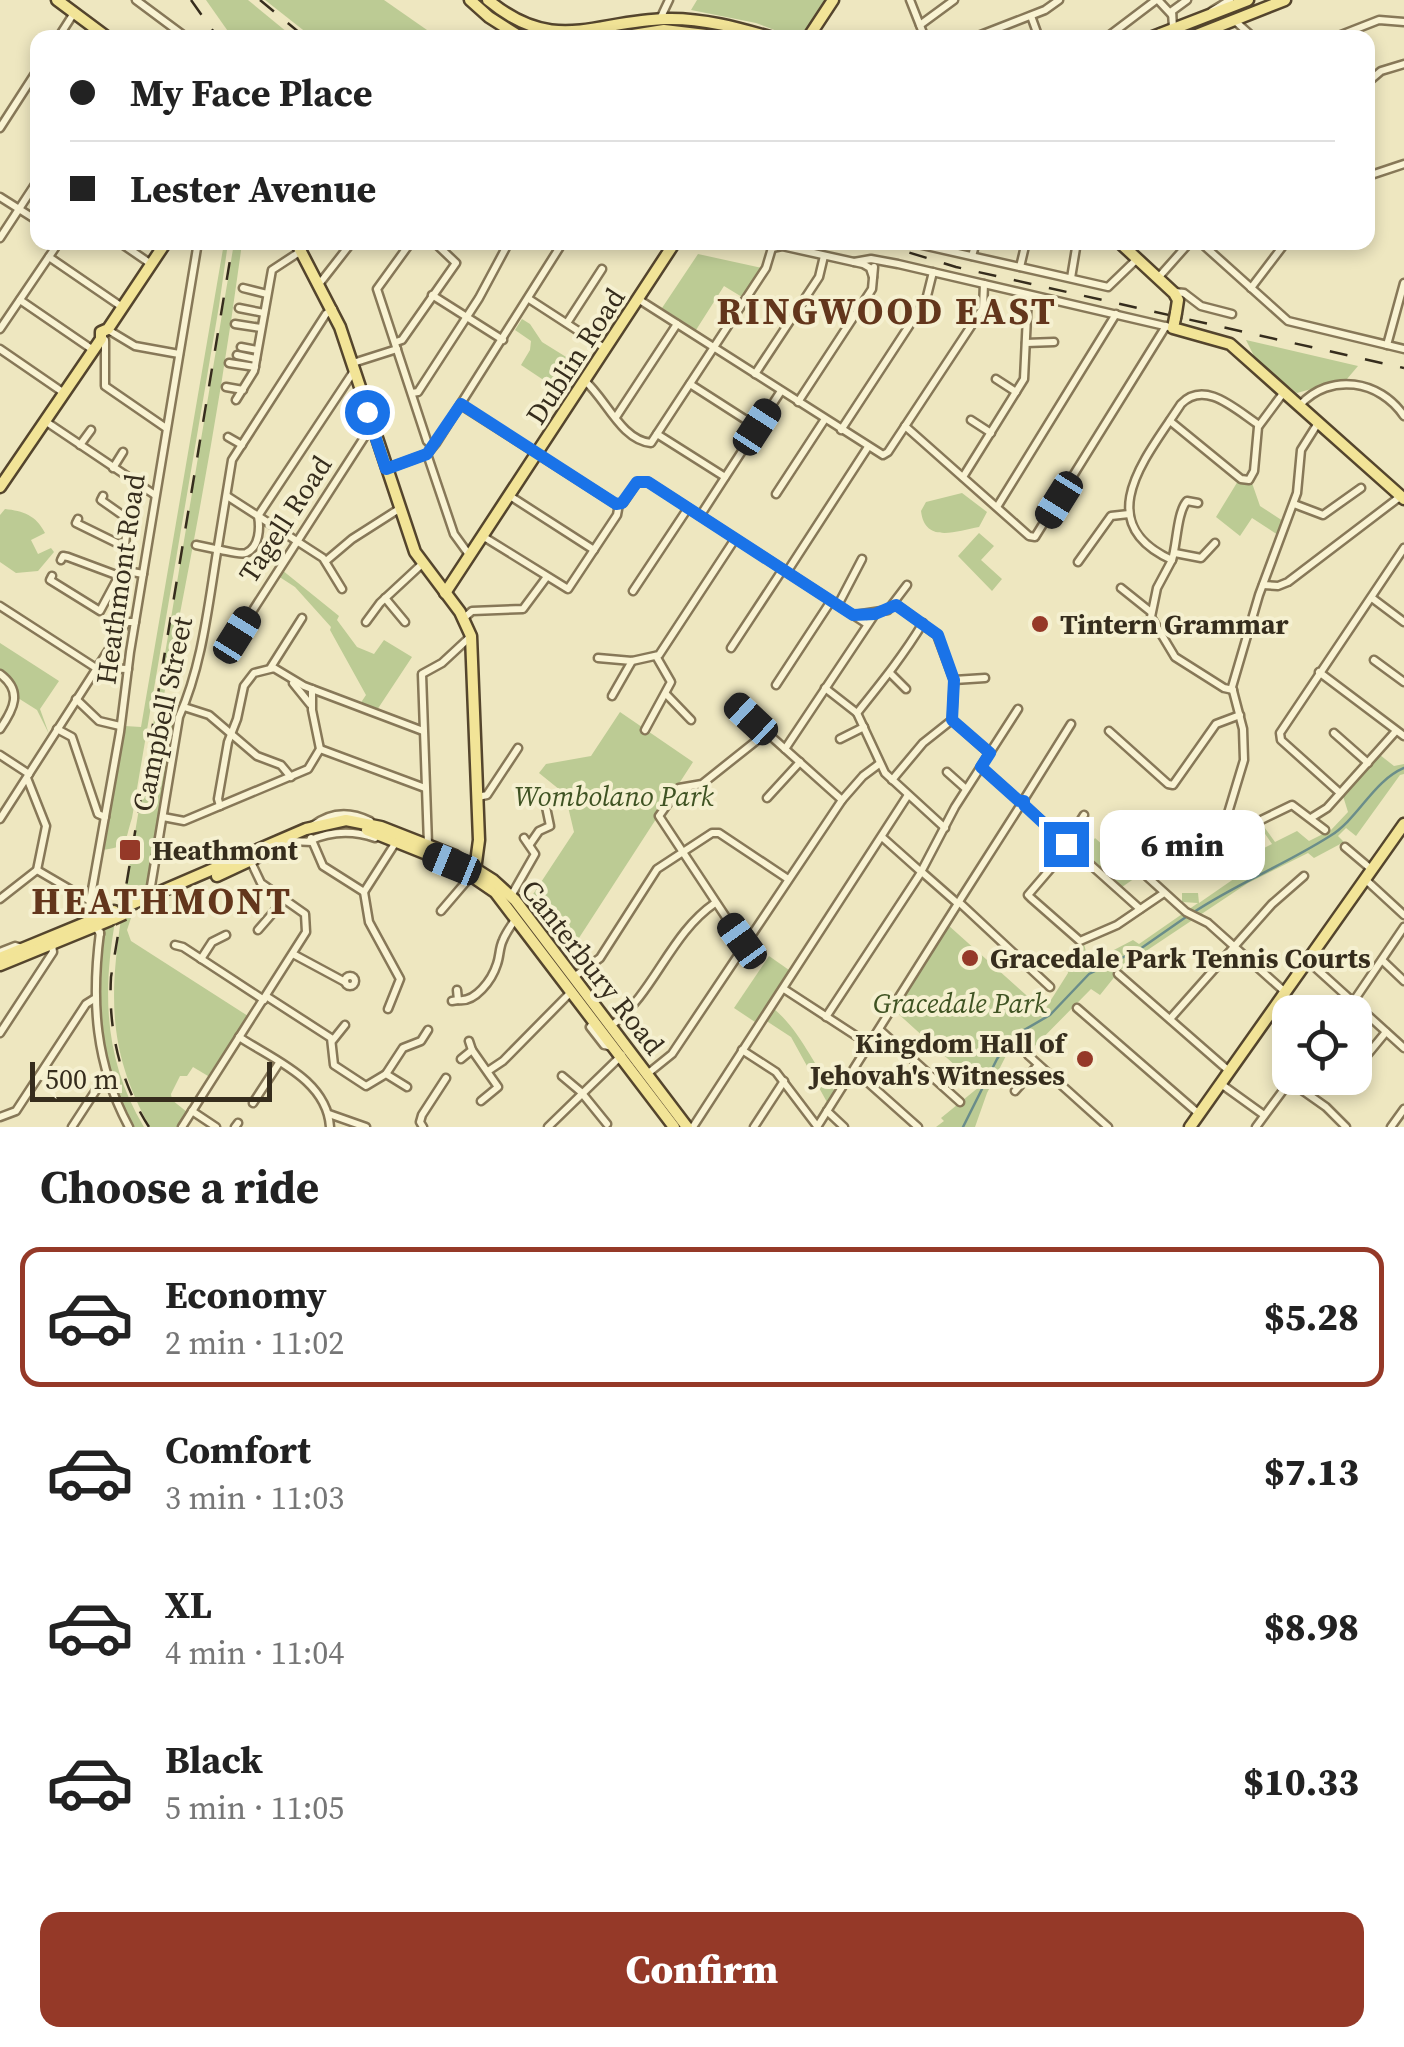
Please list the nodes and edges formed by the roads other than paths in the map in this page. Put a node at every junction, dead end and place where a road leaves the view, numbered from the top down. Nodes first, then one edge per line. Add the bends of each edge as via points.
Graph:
1 (57, 0) edge
2 (136, 0) edge
3 (470, 0) edge
4 (833, 0) edge
5 (910, 0) edge
6 (954, 0) edge
7 (1059, 0) edge
8 (1158, 0) edge
9 (1188, 0) edge
10 (1230, 0) edge
11 (1248, 0) edge
12 (1284, 0) edge
13 (669, 1) edge
14 (495, 6) edge
15 (74, 12) junction
16 (1175, 12) junction
17 (1031, 16) junction
18 (1207, 16) junction
19 (1234, 20) junction
20 (664, 22) junction
21 (1404, 22) edge
22 (920, 25) junction
23 (63, 30) edge
24 (98, 30) edge
25 (176, 30) edge
26 (515, 30) edge
27 (552, 30) edge
28 (597, 30) edge
29 (647, 30) edge
30 (678, 30) edge
31 (744, 30) edge
32 (813, 30) edge
33 (922, 30) edge
34 (994, 30) edge
35 (1036, 30) edge
36 (1117, 30) edge
37 (1180, 30) edge
38 (1187, 30) edge
39 (1196, 30) edge
40 (1245, 30) edge
41 (1353, 30) edge
42 (1404, 64) edge
43 (1375, 76) edge
44 (30, 81) edge
45 (0, 128) edge
46 (1404, 164) edge
47 (1375, 174) edge
48 (30, 192) edge
49 (0, 197) edge
50 (19, 209) junction
51 (30, 216) edge
52 (0, 238) edge
53 (54, 250) edge
54 (131, 250) edge
55 (161, 250) edge
56 (197, 250) edge
57 (295, 250) edge
58 (301, 250) edge
59 (346, 250) edge
60 (405, 250) edge
61 (442, 250) edge
62 (504, 250) edge
63 (558, 250) edge
64 (670, 250) edge
65 (768, 250) edge
66 (799, 250) edge
67 (950, 250) edge
68 (974, 250) edge
69 (1024, 250) edge
70 (1076, 250) edge
71 (1127, 250) edge
72 (1183, 250) edge
73 (1214, 250) edge
74 (1280, 250) edge
75 (824, 256) junction
76 (972, 256) junction
77 (49, 257) junction
78 (1137, 259) junction
79 (152, 264) junction
80 (871, 265) junction
81 (1020, 267) junction
82 (602, 269) dead end
83 (933, 272) junction
84 (1071, 278) junction
85 (1158, 278) junction
86 (1404, 282) edge
87 (320, 283) junction
88 (984, 284) junction
89 (243, 288) dead end
90 (1251, 288) junction
91 (1174, 293) junction
92 (267, 294) junction
93 (432, 294) junction
94 (1028, 295) junction
95 (529, 299) junction
96 (638, 299) junction
97 (20, 300) junction
98 (123, 307) junction
99 (239, 308) dead end
100 (333, 310) junction
101 (264, 313) junction
102 (1116, 314) junction
103 (1232, 314) dead end
104 (466, 317) junction
105 (1173, 321) junction
106 (567, 323) junction
107 (235, 324) dead end
108 (677, 324) junction
109 (261, 328) junction
110 (0, 329) edge
111 (106, 335) junction
112 (502, 340) junction
113 (1054, 342) dead end
114 (1026, 343) junction
115 (1387, 345) junction
116 (396, 346) junction
117 (242, 347) dead end
118 (606, 348) junction
119 (713, 348) junction
120 (0, 349) edge
121 (94, 350) junction
122 (1404, 350) edge
123 (178, 354) junction
124 (237, 356) dead end
125 (256, 358) junction
126 (230, 364) dead end
127 (353, 367) junction
128 (755, 374) junction
129 (996, 379) dead end
130 (585, 381) junction
131 (690, 384) junction
132 (226, 387) dead end
133 (243, 390) junction
134 (781, 390) junction
135 (1284, 391) junction
136 (1016, 392) junction
137 (64, 393) junction
138 (412, 393) junction
139 (236, 400) dead end
140 (798, 402) junction
141 (461, 404) junction
142 (1300, 404) junction
143 (1403, 411) edge
144 (616, 417) junction
145 (825, 419) junction
146 (46, 420) junction
147 (970, 420) dead end
148 (1170, 422) junction
149 (1319, 422) junction
150 (1259, 425) junction
151 (905, 426) junction
152 (757, 427) junction
153 (166, 428) junction
154 (373, 429) junction
155 (91, 430) dead end
156 (842, 430) junction
157 (991, 433) junction
158 (658, 434) junction
159 (228, 436) dead end
160 (80, 445) junction
161 (242, 446) junction
162 (432, 446) junction
163 (868, 447) junction
164 (123, 452) dead end
165 (427, 454) junction
166 (538, 454) junction
167 (113, 468) junction
168 (386, 469) junction
169 (724, 477) junction
170 (963, 477) junction
171 (0, 487) edge
172 (1361, 488) dead end
173 (776, 494) dead end
174 (155, 495) junction
175 (103, 496) dead end
176 (227, 496) junction
177 (510, 496) junction
178 (1402, 498) edge
179 (1198, 503) dead end
180 (619, 504) junction
181 (1294, 504) junction
182 (997, 507) junction
183 (688, 508) junction
184 (399, 509) junction
185 (1129, 514) junction
186 (258, 516) junction
187 (700, 516) junction
188 (76, 523) dead end
189 (484, 537) junction
190 (735, 538) junction
191 (297, 541) junction
192 (1215, 543) dead end
193 (196, 545) dead end
194 (125, 547) junction
195 (1404, 548) edge
196 (218, 549) junction
197 (594, 550) junction
198 (471, 557) junction
199 (1173, 557) junction
200 (862, 559) dead end
201 (61, 560) dead end
202 (326, 561) junction
203 (1078, 562) dead end
204 (1395, 562) junction
205 (422, 564) junction
206 (1404, 570) edge
207 (785, 571) junction
208 (120, 574) junction
209 (143, 574) junction
210 (546, 578) junction
211 (50, 579) dead end
212 (907, 584) dead end
213 (1262, 584) junction
214 (1121, 588) dead end
215 (342, 589) dead end
216 (633, 592) dead end
217 (445, 593) junction
218 (384, 598) junction
219 (1372, 598) junction
220 (834, 603) junction
221 (894, 604) junction
222 (0, 606) edge
223 (1151, 612) junction
224 (875, 614) junction
225 (468, 615) junction
226 (853, 615) junction
227 (302, 618) dead end
228 (135, 622) junction
229 (366, 622) dead end
230 (405, 622) dead end
231 (1404, 622) edge
232 (923, 623) junction
233 (867, 624) junction
234 (237, 635) dead end
235 (471, 636) junction
236 (731, 648) dead end
237 (656, 656) junction
238 (598, 658) dead end
239 (1374, 660) dead end
240 (632, 661) junction
241 (96, 668) junction
242 (271, 668) junction
243 (128, 669) junction
244 (1318, 672) junction
245 (890, 673) junction
246 (0, 674) edge
247 (287, 676) junction
248 (985, 678) dead end
249 (954, 680) junction
250 (1404, 682) edge
251 (776, 685) dead end
252 (826, 688) junction
253 (312, 689) junction
254 (906, 689) dead end
255 (1233, 690) junction
256 (666, 694) junction
257 (612, 696) dead end
258 (76, 700) junction
259 (736, 705) dead end
260 (184, 708) junction
261 (1018, 709) dead end
262 (312, 710) junction
263 (857, 713) junction
264 (1240, 715) junction
265 (691, 720) dead end
266 (952, 720) junction
267 (1072, 724) dead end
268 (121, 726) junction
269 (864, 727) junction
270 (0, 729) edge
271 (57, 730) junction
272 (645, 730) dead end
273 (423, 731) junction
274 (1108, 731) dead end
275 (766, 733) junction
276 (1334, 733) dead end
277 (231, 734) junction
278 (1400, 734) edge
279 (840, 739) dead end
280 (320, 748) junction
281 (518, 748) dead end
282 (785, 749) junction
283 (990, 753) junction
284 (0, 755) edge
285 (800, 762) junction
286 (1368, 762) junction
287 (879, 764) junction
288 (981, 767) junction
289 (948, 772) dead end
290 (28, 776) junction
291 (291, 777) junction
292 (892, 780) junction
293 (425, 788) junction
294 (966, 789) junction
295 (1340, 793) junction
296 (908, 795) junction
297 (478, 797) junction
298 (767, 798) dead end
299 (842, 800) junction
300 (1021, 803) junction
301 (220, 806) junction
302 (546, 807) dead end
303 (1084, 815) dead end
304 (105, 817) junction
305 (162, 817) junction
306 (1311, 818) junction
307 (0, 819) edge
308 (945, 828) junction
309 (1325, 830) dead end
310 (1402, 833) edge
311 (311, 837) junction
312 (882, 837) junction
313 (425, 841) junction
314 (395, 843) junction
315 (1066, 844) junction
316 (1345, 848) dead end
317 (681, 853) junction
318 (249, 858) junction
319 (1130, 862) dead end
320 (479, 867) junction
321 (37, 870) junction
322 (921, 872) junction
323 (1368, 874) junction
324 (1304, 876) dead end
325 (788, 878) junction
326 (195, 881) junction
327 (516, 884) junction
328 (500, 885) junction
329 (152, 892) junction
330 (364, 892) junction
331 (1164, 893) junction
332 (511, 896) junction
333 (0, 899) edge
334 (285, 899) junction
335 (958, 903) junction
336 (715, 904) junction
337 (1140, 909) junction
338 (124, 911) junction
339 (441, 911) dead end
340 (1404, 915) edge
341 (517, 918) junction
342 (93, 919) junction
343 (1404, 927) edge
344 (258, 930) dead end
345 (226, 936) dead end
346 (743, 943) junction
347 (176, 945) dead end
348 (1234, 946) junction
349 (49, 947) junction
350 (293, 954) junction
351 (0, 959) edge
352 (201, 959) junction
353 (1382, 960) junction
354 (1308, 961) junction
355 (1118, 974) dead end
356 (574, 977) junction
357 (1404, 981) edge
358 (344, 982) dead end
359 (1050, 987) dead end
360 (784, 989) junction
361 (1286, 992) junction
362 (579, 995) junction
363 (1345, 995) edge
364 (1358, 995) edge
365 (456, 997) dead end
366 (265, 998) junction
367 (94, 999) junction
368 (1077, 1008) dead end
369 (388, 1009) dead end
370 (826, 1017) junction
371 (1170, 1019) junction
372 (1372, 1019) edge
373 (345, 1025) dead end
374 (610, 1026) junction
375 (428, 1030) dead end
376 (880, 1030) junction
377 (1386, 1032) junction
378 (0, 1033) edge
379 (240, 1038) junction
380 (333, 1040) junction
381 (469, 1042) dead end
382 (870, 1045) junction
383 (1404, 1048) edge
384 (1372, 1049) edge
385 (472, 1050) junction
386 (619, 1050) junction
387 (742, 1050) junction
388 (1028, 1055) dead end
389 (462, 1059) dead end
390 (279, 1063) junction
391 (1038, 1065) junction
392 (854, 1070) junction
393 (488, 1071) junction
394 (1230, 1071) junction
395 (386, 1074) junction
396 (562, 1076) dead end
397 (108, 1078) junction
398 (446, 1078) dead end
399 (642, 1078) junction
400 (784, 1081) junction
401 (1220, 1084) junction
402 (407, 1088) dead end
403 (1015, 1091) dead end
404 (581, 1092) junction
405 (481, 1101) dead end
406 (960, 1102) dead end
407 (253, 1103) dead end
408 (1404, 1109) edge
409 (192, 1112) junction
410 (827, 1112) junction
411 (329, 1114) junction
412 (1199, 1114) junction
413 (1265, 1115) junction
414 (0, 1117) edge
415 (607, 1124) dead end
416 (669, 1124) edge
417 (817, 1126) edge
418 (72, 1127) edge
419 (129, 1127) edge
420 (182, 1127) edge
421 (216, 1127) edge
422 (330, 1127) edge
423 (366, 1127) edge
424 (422, 1127) edge
425 (548, 1127) edge
426 (690, 1127) edge
427 (754, 1127) edge
428 (844, 1127) edge
429 (918, 1127) edge
430 (1108, 1127) edge
431 (1190, 1127) edge
432 (1256, 1127) edge
433 (1346, 1127) edge
434 (1390, 1127) edge

1 - 15 main road
2 - 25 street
3 - 14 main road
4 - 32 main road
5 - 22 street
6 - 22 street
7 - 17 street
8 - 16 street
8 - 36 street
9 - 16 street
10 - 18 street
11 - 18 main road
12 - 19 main road
13 - 20 street
14 - 26 main road
14 - 27 main road
15 - 23 street
15 - 24 main road
16 - 37 street
17 - 34 street
17 - 35 street
18 - 38 main road
19 - 39 main road
19 - 40 street
20 - 28 main road
20 - 29 main road
20 - 30 main road
20 - 31 main road
21 - 41 street via 1379,20
22 - 33 street
42 - 43 street
44 - 45 street
46 - 47 street
48 - 50 street
49 - 50 street
50 - 51 street
50 - 52 street
53 - 77 street
54 - 79 street
55 - 79 main road
56 - 123 street, Heathmont Road
57 - 92 street via 272,270
58 - 87 main road
59 - 87 street
60 - 116 street via 378,289
61 - 93 street via 456,263
62 - 104 street
63 - 95 street
64 - 96 main road, Dublin Road
65 - 119 street via 767,265
66 - 75 street
67 - 76 street
68 - 76 street
69 - 81 street
70 - 84 street
71 - 78 main road
72 - 85 street
73 - 90 street
74 - 90 street
75 - 80 street
75 - 128 street via 819,277
76 - 81 street
77 - 97 street
77 - 98 street
78 - 84 street via 1110,287
78 - 85 main road
79 - 98 main road
80 - 83 street
80 - 140 street via 872,289
81 - 84 street
82 - 106 street
83 - 88 street
83 - 156 street via 926,300
85 - 91 main road
86 - 115 street
87 - 100 main road
88 - 94 street
88 - 151 street via 983,308
89 - 92 street
90 - 115 street via 1288,321
91 - 103 street
91 - 105 main road
92 - 101 street
93 - 104 street
93 - 116 street
94 - 102 street
94 - 114 street
95 - 106 street
95 - 112 street
96 - 108 street
96 - 118 main road, Dublin Road
97 - 110 street
97 - 121 street
98 - 111 main road
99 - 101 street
100 - 127 main road
100 - 161 street, Campbell Street
101 - 109 street
102 - 105 street
102 - 182 street
104 - 112 street
104 - 138 street
105 - 135 main road via 1230,344
105 - 182 street via 1033,538
106 - 118 street
107 - 109 street
108 - 119 street
108 - 144 street
109 - 125 street
111 - 121 main road
111 - 123 street
111 - 153 street via 107,389
112 - 141 street
113 - 114 street
114 - 136 street via 1024,379
115 - 122 street
116 - 127 street
116 - 138 street
117 - 125 street
118 - 130 main road, Dublin Road
119 - 128 street
119 - 131 street
120 - 137 street
121 - 137 main road
123 - 153 street, Heathmont Road
124 - 125 street
125 - 126 street
125 - 133 street
127 - 154 main road
127 - 186 street
128 - 134 street
129 - 136 street
130 - 144 street
130 - 166 main road, Dublin Road
131 - 152 street
131 - 158 street
132 - 133 street
133 - 139 street
134 - 140 street
134 - 152 street
135 - 142 main road
135 - 150 street
136 - 157 street
137 - 146 main road
138 - 162 street
140 - 145 street
141 - 162 street
141 - 166 street
142 - 143 street via 1320,390 1350,384 1374,389
142 - 149 main road
144 - 158 street via 646,443
145 - 156 street
145 - 173 street
146 - 160 street
146 - 171 main road
147 - 157 street
148 - 150 street via 1187,397 1204,393
148 - 150 street via 1246,481 1253,474
148 - 185 street via 1132,482
149 - 178 main road
149 - 181 street via 1301,450
151 - 163 street via 884,455
151 - 170 street
152 - 169 street
153 - 174 street, Heathmont Road
154 - 168 main road
154 - 191 street, Tagell Road
155 - 160 street
156 - 163 street
157 - 170 street
158 - 169 street
159 - 161 street
160 - 167 street
161 - 176 street, Campbell Street via 232,460
162 - 165 street
163 - 207 street
164 - 167 street
165 - 168 street
165 - 198 street via 454,534
166 - 177 main road, Dublin Road
166 - 180 street
167 - 174 street
168 - 184 main road
169 - 187 street
170 - 182 street
172 - 181 street via 1323,515
174 - 209 street, Heathmont Road
175 - 194 street via 128,519
176 - 186 street
176 - 196 street, Campbell Street
177 - 189 main road, Dublin Road
177 - 197 street
178 - 213 street via 1288,582
179 - 199 street via 1186,501 1180,508
180 - 183 street via 645,481
180 - 197 street
181 - 213 street
183 - 187 street
183 - 216 street
184 - 202 street
184 - 205 main road
185 - 199 street via 1136,534
185 - 203 street via 1111,516
186 - 191 street
186 - 196 street via 260,533 248,552
187 - 190 street
188 - 194 street
189 - 198 main road, Dublin Road
189 - 210 street
190 - 207 street
190 - 237 street
191 - 202 street
191 - 234 street, Tagell Road
192 - 199 street via 1200,558
193 - 196 street
194 - 208 street
195 - 204 street
196 - 260 street, Campbell Street
197 - 210 street via 570,587
198 - 217 main road, Dublin Road
199 - 223 street
200 - 220 street
201 - 208 street
202 - 215 street
204 - 206 street
204 - 219 street
205 - 217 main road
205 - 218 street
207 - 220 street
207 - 236 street
208 - 209 street
208 - 211 street via 100,611
209 - 228 street, Heathmont Road
210 - 225 street via 523,609
212 - 221 street
213 - 255 street
214 - 223 street
217 - 225 main road
218 - 229 street
218 - 230 street
219 - 231 street
219 - 244 street
220 - 226 street
220 - 251 street
221 - 224 street
221 - 232 street
222 - 241 street
223 - 255 street via 1174,657
224 - 226 street
224 - 233 street
225 - 235 main road
226 - 233 street
227 - 242 street
228 - 241 street via 126,622
228 - 243 street, Heathmont Road
232 - 245 street
232 - 249 street via 938,635
233 - 252 street
235 - 273 street via 422,672
235 - 297 main road
237 - 240 street
237 - 256 street via 671,679
238 - 240 street
239 - 250 street
240 - 257 street
241 - 243 street
241 - 258 street
242 - 247 street
242 - 277 street via 246,681
243 - 268 street, Heathmont Road
244 - 278 street
244 - 295 street via 1281,740
245 - 254 street
245 - 263 street
246 - 270 street via 15,697
247 - 253 street
247 - 262 street
248 - 249 street
249 - 266 street
252 - 263 street
252 - 282 street
253 - 262 street
253 - 273 street
255 - 264 street
256 - 265 street
256 - 272 street
258 - 268 street via 100,721
258 - 271 street
259 - 275 street
260 - 277 street via 210,715
260 - 305 street, Campbell Street
261 - 283 street
262 - 280 street
263 - 269 street
264 - 274 street via 1216,724 1173,785
264 - 306 street via 1244,760 1226,826 1234,830 1292,804
266 - 283 street
266 - 292 street
267 - 300 street
268 - 304 street, Heathmont Road
269 - 279 street
269 - 287 street
271 - 290 street
271 - 304 street via 72,738 98,814
273 - 293 street
275 - 282 street
275 - 317 street via 702,784 677,789 659,816
276 - 286 street
277 - 291 street
277 - 301 street
278 - 286 street
280 - 291 street via 308,769
280 - 293 street
281 - 297 street via 487,795
282 - 285 street
283 - 288 street
284 - 290 street
285 - 298 street
285 - 299 street
286 - 295 street
287 - 292 street
287 - 299 street
288 - 294 street
288 - 300 street
289 - 294 street
290 - 307 street
290 - 321 street via 46,826
291 - 301 street
292 - 296 street
293 - 313 street
294 - 308 street
295 - 306 street
296 - 308 street
296 - 312 street
297 - 320 main road
299 - 325 street
300 - 315 street
300 - 335 street
301 - 305 street via 184,821
302 - 327 street via 550,826 527,841 535,854
303 - 315 street
304 - 342 street, Heathmont Road
305 - 329 street, Campbell Street
306 - 309 street
308 - 322 street
310 - 323 main road
311 - 313 main road, Canterbury Road via 338,821
311 - 314 main road, Canterbury Road via 352,828
311 - 318 main road, Canterbury Road
311 - 318 main road, Canterbury Road
311 - 330 street via 323,866
312 - 322 street
312 - 360 street
313 - 320 main road, Canterbury Road
314 - 320 main road, Canterbury Road
314 - 330 street
315 - 337 street
315 - 337 street via 1028,894 1080,941
316 - 323 street
317 - 325 street via 719,833
317 - 336 street
317 - 356 street via 658,869 600,958
318 - 326 main road, Canterbury Road
318 - 334 street via 261,883
319 - 331 street
320 - 328 main road, Canterbury Road
320 - 339 street
320 - 341 main road, Canterbury Road
321 - 333 street
321 - 342 street
322 - 335 street
322 - 370 street
323 - 340 street
323 - 354 main road
324 - 348 street
325 - 346 street
326 - 329 main road, Canterbury Road
326 - 338 main road, Canterbury Road
327 - 328 street
327 - 332 street
328 - 332 main road, Canterbury Road
329 - 338 main road, Canterbury Road
330 - 369 street via 369,922 400,981
331 - 337 street
331 - 348 street
332 - 356 main road, Canterbury Road
334 - 344 street
334 - 350 street via 307,921
335 - 359 street
335 - 376 street
336 - 346 street
336 - 374 street via 691,921 638,1002
338 - 342 main road, Canterbury Road
341 - 362 main road, Canterbury Road
341 - 365 street via 500,943 492,973 471,1000
342 - 349 main road, Canterbury Road
342 - 367 street, Heathmont Road
343 - 353 street
345 - 352 street via 212,942
346 - 399 street via 672,1054
347 - 352 street
348 - 361 street
348 - 371 street
349 - 351 main road, Canterbury Road
349 - 351 main road, Canterbury Road
349 - 378 street
350 - 358 street
350 - 366 street
352 - 366 street
353 - 357 street
353 - 364 street
354 - 361 main road
354 - 363 street
355 - 371 street
356 - 362 main road, Canterbury Road
360 - 370 street
360 - 387 street
361 - 394 main road
362 - 374 main road, Canterbury Road
362 - 386 main road, Canterbury Road
362 - 393 street
366 - 379 street
366 - 380 street
367 - 397 street, Heathmont Road
367 - 414 street via 16,1111
368 - 412 street
370 - 382 street
371 - 394 street
372 - 377 street
373 - 380 street
374 - 386 main road, Canterbury Road
375 - 395 street via 403,1048
376 - 382 street
376 - 406 street
377 - 383 street
377 - 384 street
379 - 390 street
379 - 409 street
380 - 395 street via 334,1066 362,1086
381 - 385 street
382 - 392 street
385 - 389 street
385 - 393 street
386 - 399 main road, Canterbury Road
386 - 404 street
387 - 400 street
387 - 426 street
388 - 391 street
390 - 407 street
390 - 411 street via 312,1085
391 - 403 street
391 - 430 street
392 - 410 street
392 - 429 street
393 - 405 street via 498,1086
394 - 401 main road
395 - 402 street
396 - 404 street
397 - 418 street
397 - 419 street, Heathmont Road
398 - 424 street via 422,1115
399 - 416 main road, Canterbury Road
399 - 426 main road, Canterbury Road
400 - 417 street
400 - 427 street
401 - 412 main road
401 - 413 street
404 - 415 street
404 - 425 street
408 - 434 street
409 - 420 street
409 - 421 street
410 - 417 street
410 - 428 street
411 - 422 street
411 - 423 street
412 - 431 main road
413 - 432 street
413 - 433 street via 1292,1083

